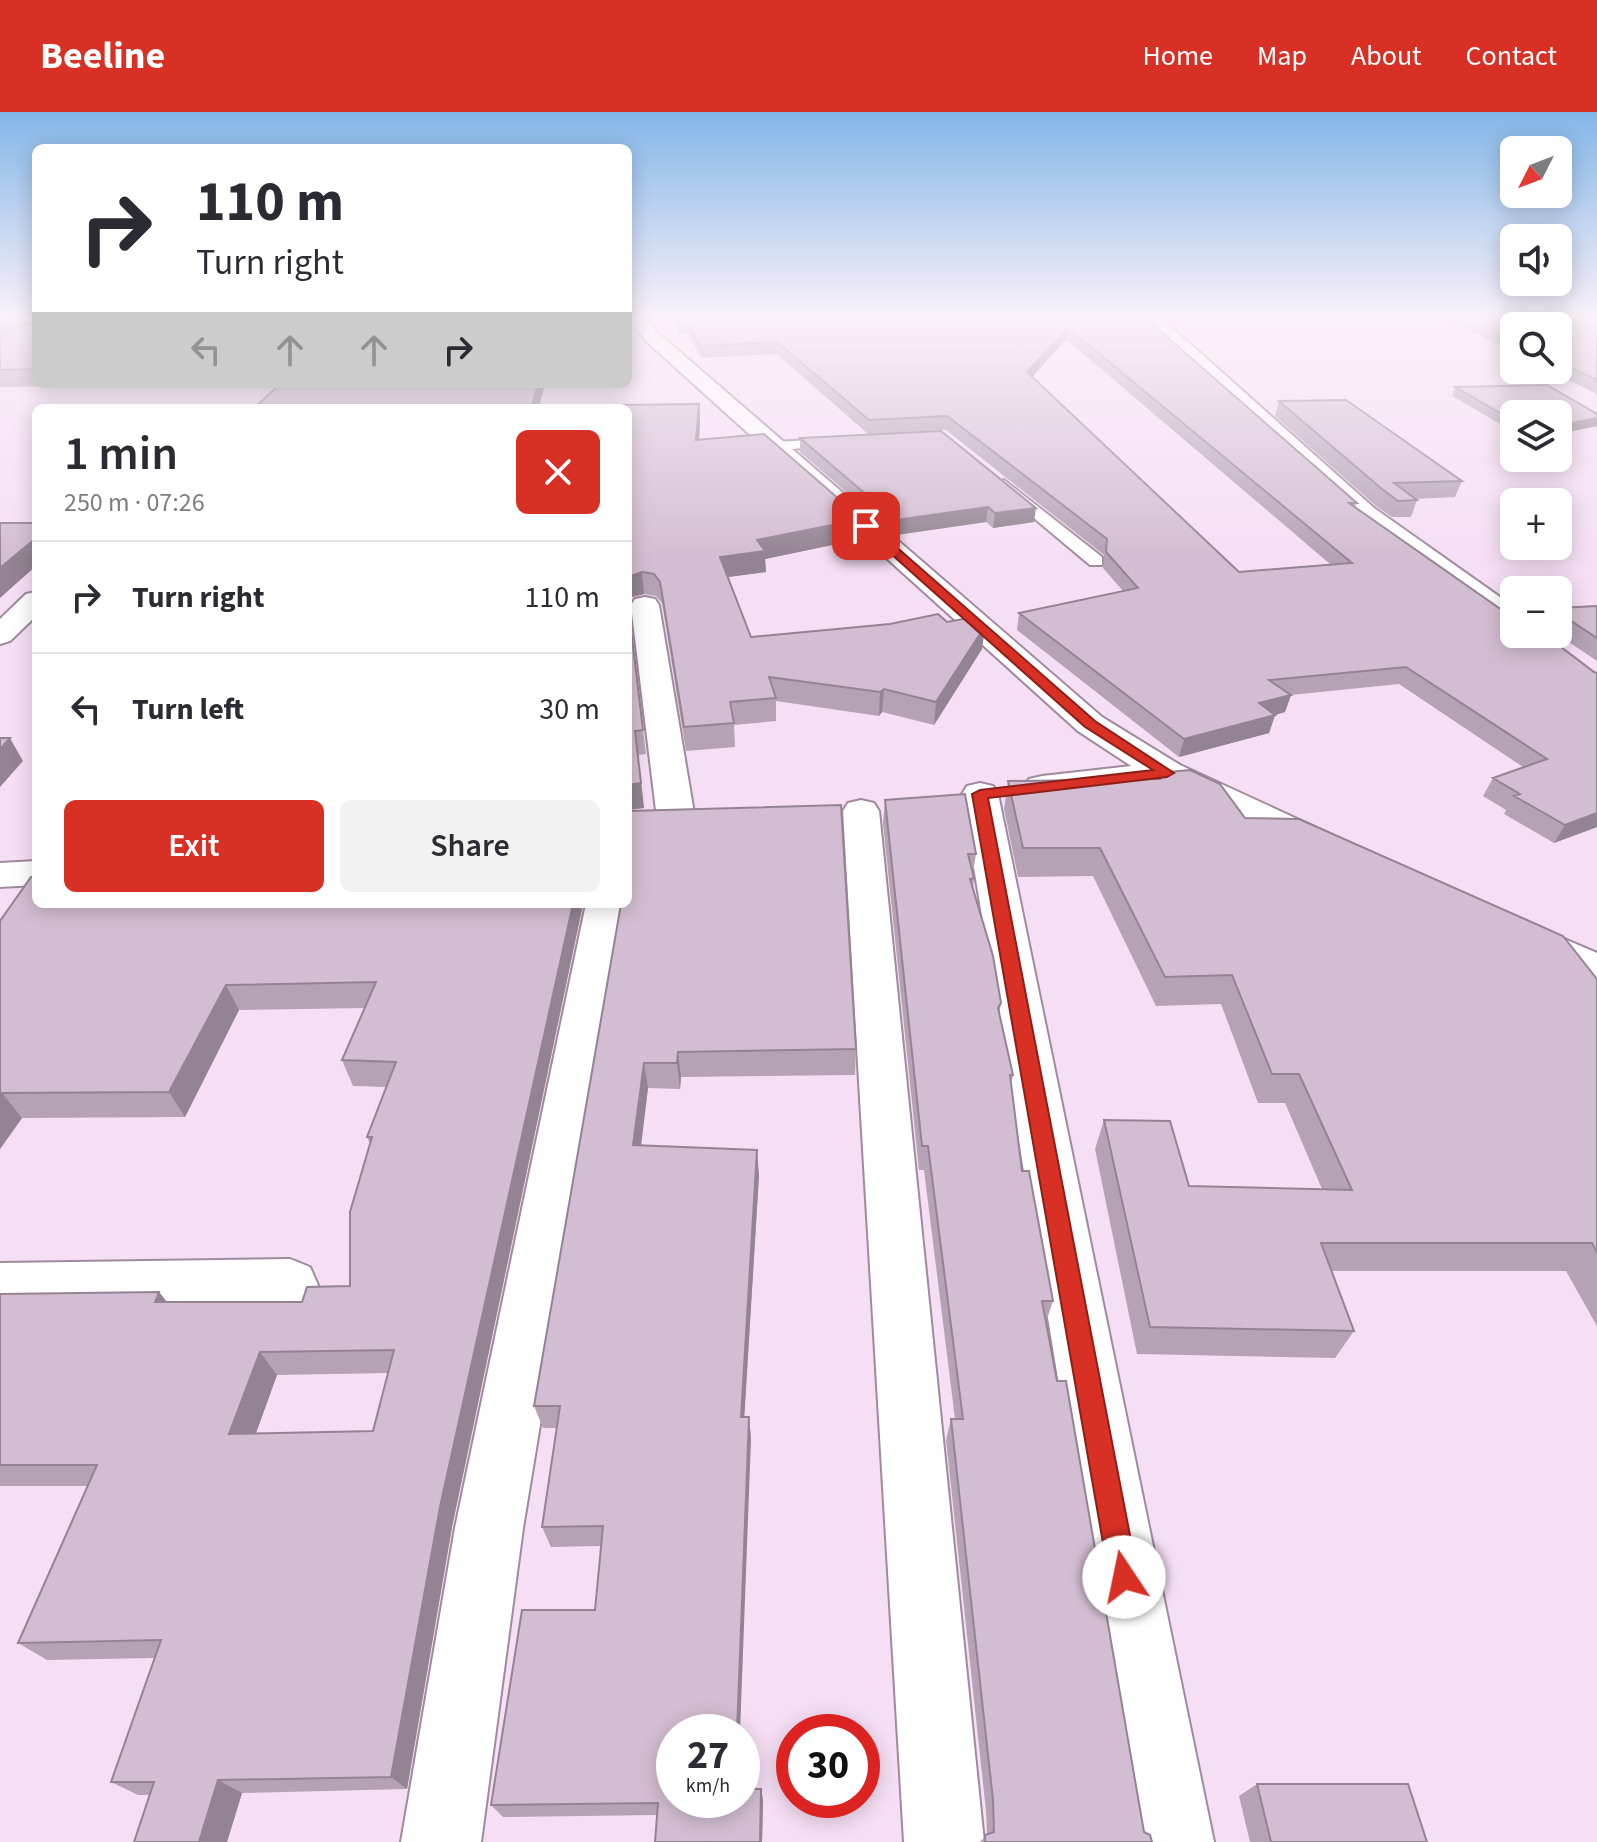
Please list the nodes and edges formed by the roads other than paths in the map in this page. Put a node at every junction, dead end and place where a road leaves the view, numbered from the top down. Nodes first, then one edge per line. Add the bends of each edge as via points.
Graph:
1 (720, 397) edge
2 (1238, 397) edge
3 (852, 441) edge
4 (776, 446) junction
5 (991, 474) edge
6 (1096, 561) dead end
7 (32, 604) edge
8 (645, 605) dead end
9 (1500, 610) edge
10 (0, 635) edge
11 (1167, 773) junction
12 (861, 810) dead end
13 (675, 819) edge
14 (1343, 854) edge
15 (32, 873) edge
16 (0, 875) edge
17 (605, 908) edge
18 (1511, 929) edge
19 (1597, 971) edge
20 (290, 1285) dead end
21 (0, 1289) edge
22 (441, 1842) edge
23 (944, 1842) edge
24 (1174, 1842) edge

1 - 4 street
2 - 9 street via 1365,513
3 - 4 lane
4 - 11 street via 1090,724
5 - 6 lane
7 - 10 street
8 - 13 street
11 - 14 street
11 - 24 street via 965,796
12 - 23 street
15 - 16 street
17 - 22 street via 489,1528
18 - 19 street
20 - 21 street

